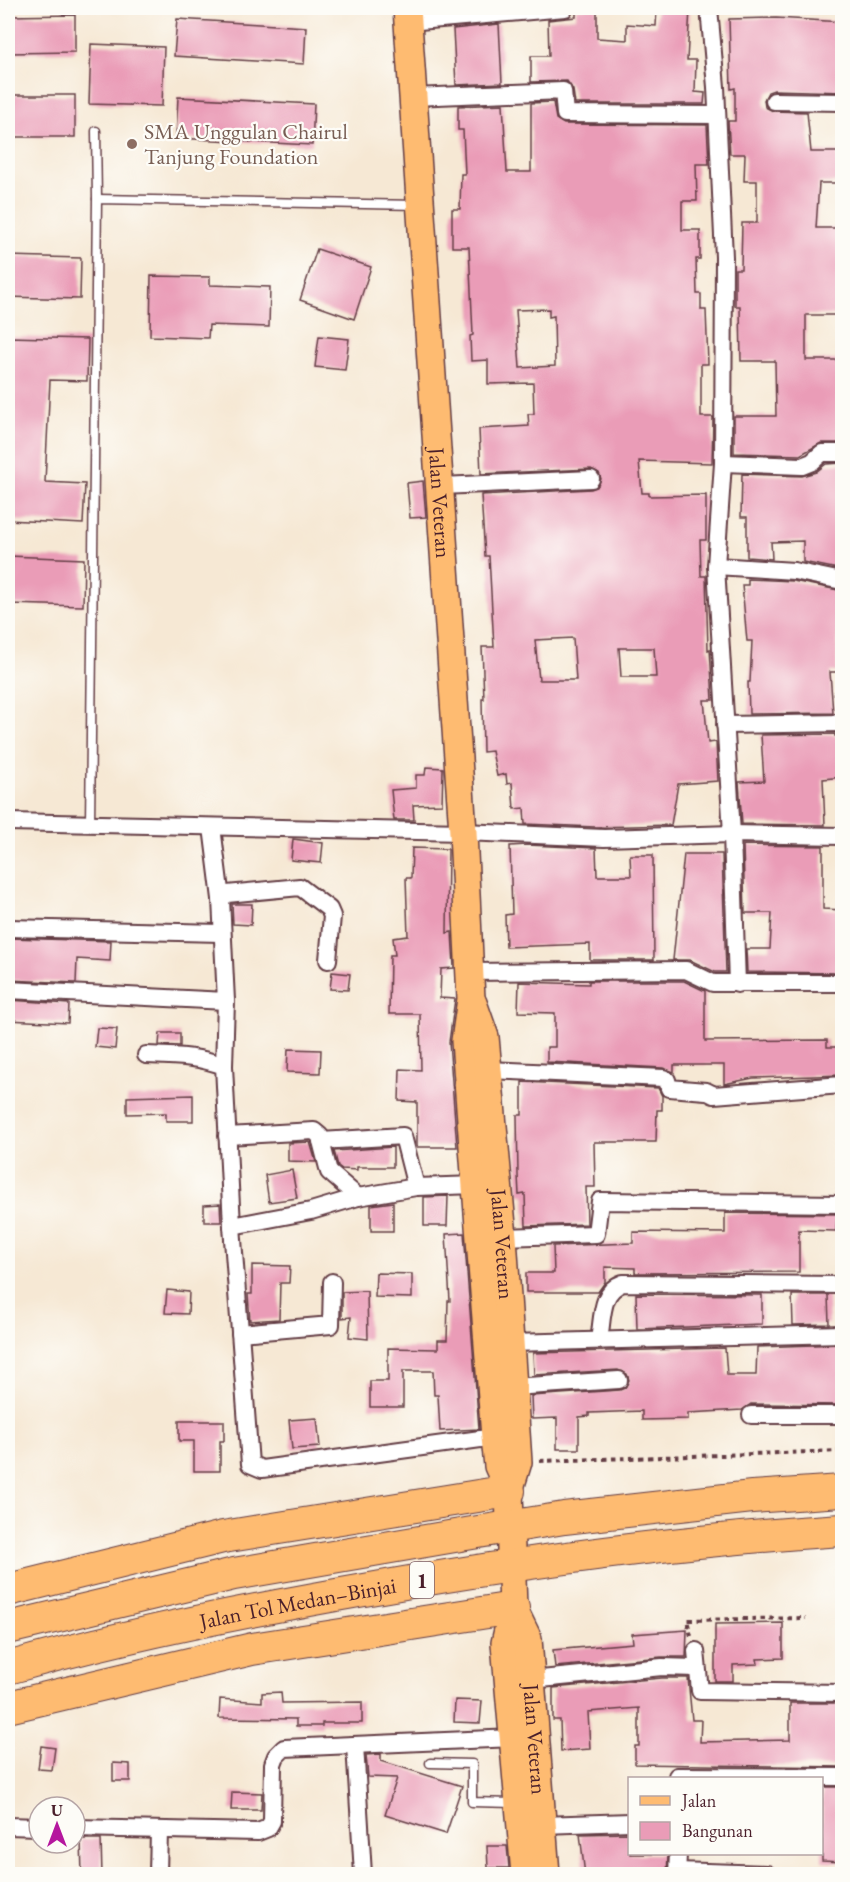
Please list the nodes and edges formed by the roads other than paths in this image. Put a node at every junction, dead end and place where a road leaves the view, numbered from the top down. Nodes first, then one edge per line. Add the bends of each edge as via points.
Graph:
1 (565, 8) edge
2 (709, 8) edge
3 (407, 15) edge
4 (413, 97) junction
5 (774, 101) dead end
6 (843, 102) edge
7 (717, 115) junction
8 (96, 131) dead end
9 (97, 199) junction
10 (421, 205) junction
11 (843, 453) edge
12 (723, 463) junction
13 (591, 479) dead end
14 (442, 486) junction
15 (716, 567) junction
16 (843, 581) edge
17 (843, 723) edge
18 (726, 725) junction
19 (8, 822) edge
20 (90, 824) junction
21 (212, 827) junction
22 (463, 831) junction
23 (732, 834) junction
24 (843, 836) edge
25 (221, 899) junction
26 (8, 928) edge
27 (221, 933) junction
28 (328, 960) dead end
29 (470, 972) junction
30 (843, 983) edge
31 (737, 984) junction
32 (8, 990) edge
33 (471, 999) junction
34 (226, 1001) junction
35 (146, 1055) dead end
36 (224, 1066) junction
37 (488, 1070) junction
38 (843, 1085) edge
39 (227, 1136) junction
40 (321, 1142) junction
41 (477, 1185) junction
42 (416, 1187) junction
43 (358, 1197) junction
44 (843, 1204) edge
45 (232, 1226) junction
46 (503, 1237) junction
47 (332, 1282) dead end
48 (843, 1285) edge
49 (240, 1333) junction
50 (843, 1334) edge
51 (599, 1340) junction
52 (510, 1343) junction
53 (619, 1380) dead end
54 (513, 1387) junction
55 (751, 1415) dead end
56 (843, 1415) edge
57 (495, 1437) junction
58 (509, 1491) junction
59 (843, 1491) edge
60 (843, 1530) edge
61 (8, 1590) edge
62 (513, 1608) junction
63 (8, 1628) edge
64 (8, 1668) edge
65 (531, 1680) junction
66 (843, 1693) edge
67 (8, 1707) edge
68 (514, 1738) junction
69 (355, 1745) junction
70 (430, 1763) dead end
71 (677, 1776) dead end
72 (843, 1777) edge
73 (534, 1810) junction
74 (628, 1822) edge
75 (8, 1826) edge
76 (27, 1827) edge
77 (87, 1828) edge
78 (159, 1830) junction
79 (678, 1855) edge
80 (677, 1873) edge
81 (158, 1875) edge
82 (363, 1875) edge
83 (525, 1875) edge
84 (546, 1875) edge
85 (767, 1875) edge

1 - 3 street
2 - 7 street
3 - 4 main road, Jalan Veteran
4 - 7 street via 563,91 565,114
4 - 10 main road, Jalan Veteran
5 - 6 street
7 - 12 street via 724,258
8 - 9 lane
9 - 10 lane
9 - 20 lane
10 - 14 main road, Jalan Veteran
11 - 12 street via 822,453 802,466
12 - 15 street
13 - 14 street
14 - 22 main road, Jalan Veteran
15 - 16 street via 794,571
15 - 18 street
17 - 18 street
18 - 23 street
19 - 20 street
20 - 21 street
21 - 22 street
21 - 25 street
22 - 23 street via 604,838
22 - 29 main road, Jalan Veteran
23 - 24 street
23 - 31 street
25 - 27 street
25 - 28 street via 227,894 300,887 329,909 332,916
26 - 27 street
27 - 34 street
29 - 31 street via 686,970 713,983
29 - 33 main road, Jalan Veteran
30 - 31 street
32 - 34 street
33 - 37 main road, Jalan Veteran via 485,1037
33 - 41 main road, Jalan Veteran via 465,1041
34 - 36 street
35 - 36 street via 195,1057
36 - 39 street
37 - 38 street via 663,1078 669,1088 714,1095
37 - 46 main road, Jalan Veteran
39 - 40 street via 314,1131
39 - 45 street
40 - 42 street via 403,1136
40 - 43 street via 329,1172
41 - 42 street
41 - 57 main road, Jalan Veteran
42 - 43 street
43 - 45 street via 311,1211
44 - 46 street via 600,1201 596,1234
45 - 49 street
46 - 52 main road, Jalan Veteran
47 - 49 street via 331,1325
48 - 51 street via 623,1283 606,1295
49 - 57 street via 250,1464 255,1467
50 - 51 street
51 - 52 street
52 - 54 main road, Jalan Veteran
53 - 54 street
54 - 58 main road, Jalan Veteran via 518,1462
55 - 56 street
57 - 58 main road, Jalan Veteran via 498,1466
58 - 61 highway via 223,1537
58 - 62 main road, Jalan Veteran
59 - 63 highway, Jalan Tol Medan–Binjai / 1 via 728,1500 495,1529 234,1574
60 - 64 highway, Jalan Tol Medan–Binjai / 1 via 750,1536 475,1570 236,1612
62 - 65 main road, Jalan Veteran via 528,1639
62 - 67 highway via 252,1649
62 - 68 main road, Jalan Veteran via 505,1642
65 - 66 street via 696,1659 700,1691
65 - 73 main road, Jalan Veteran
68 - 69 street
68 - 73 main road, Jalan Veteran
69 - 78 street via 284,1748 273,1764 274,1812 267,1828 250,1833
69 - 82 street
70 - 73 lane via 472,1764 472,1802
71 - 72 street
73 - 74 street
73 - 83 main road, Jalan Veteran
73 - 84 main road, Jalan Veteran
75 - 76 street
77 - 78 street
78 - 81 street
79 - 80 street
80 - 85 street

